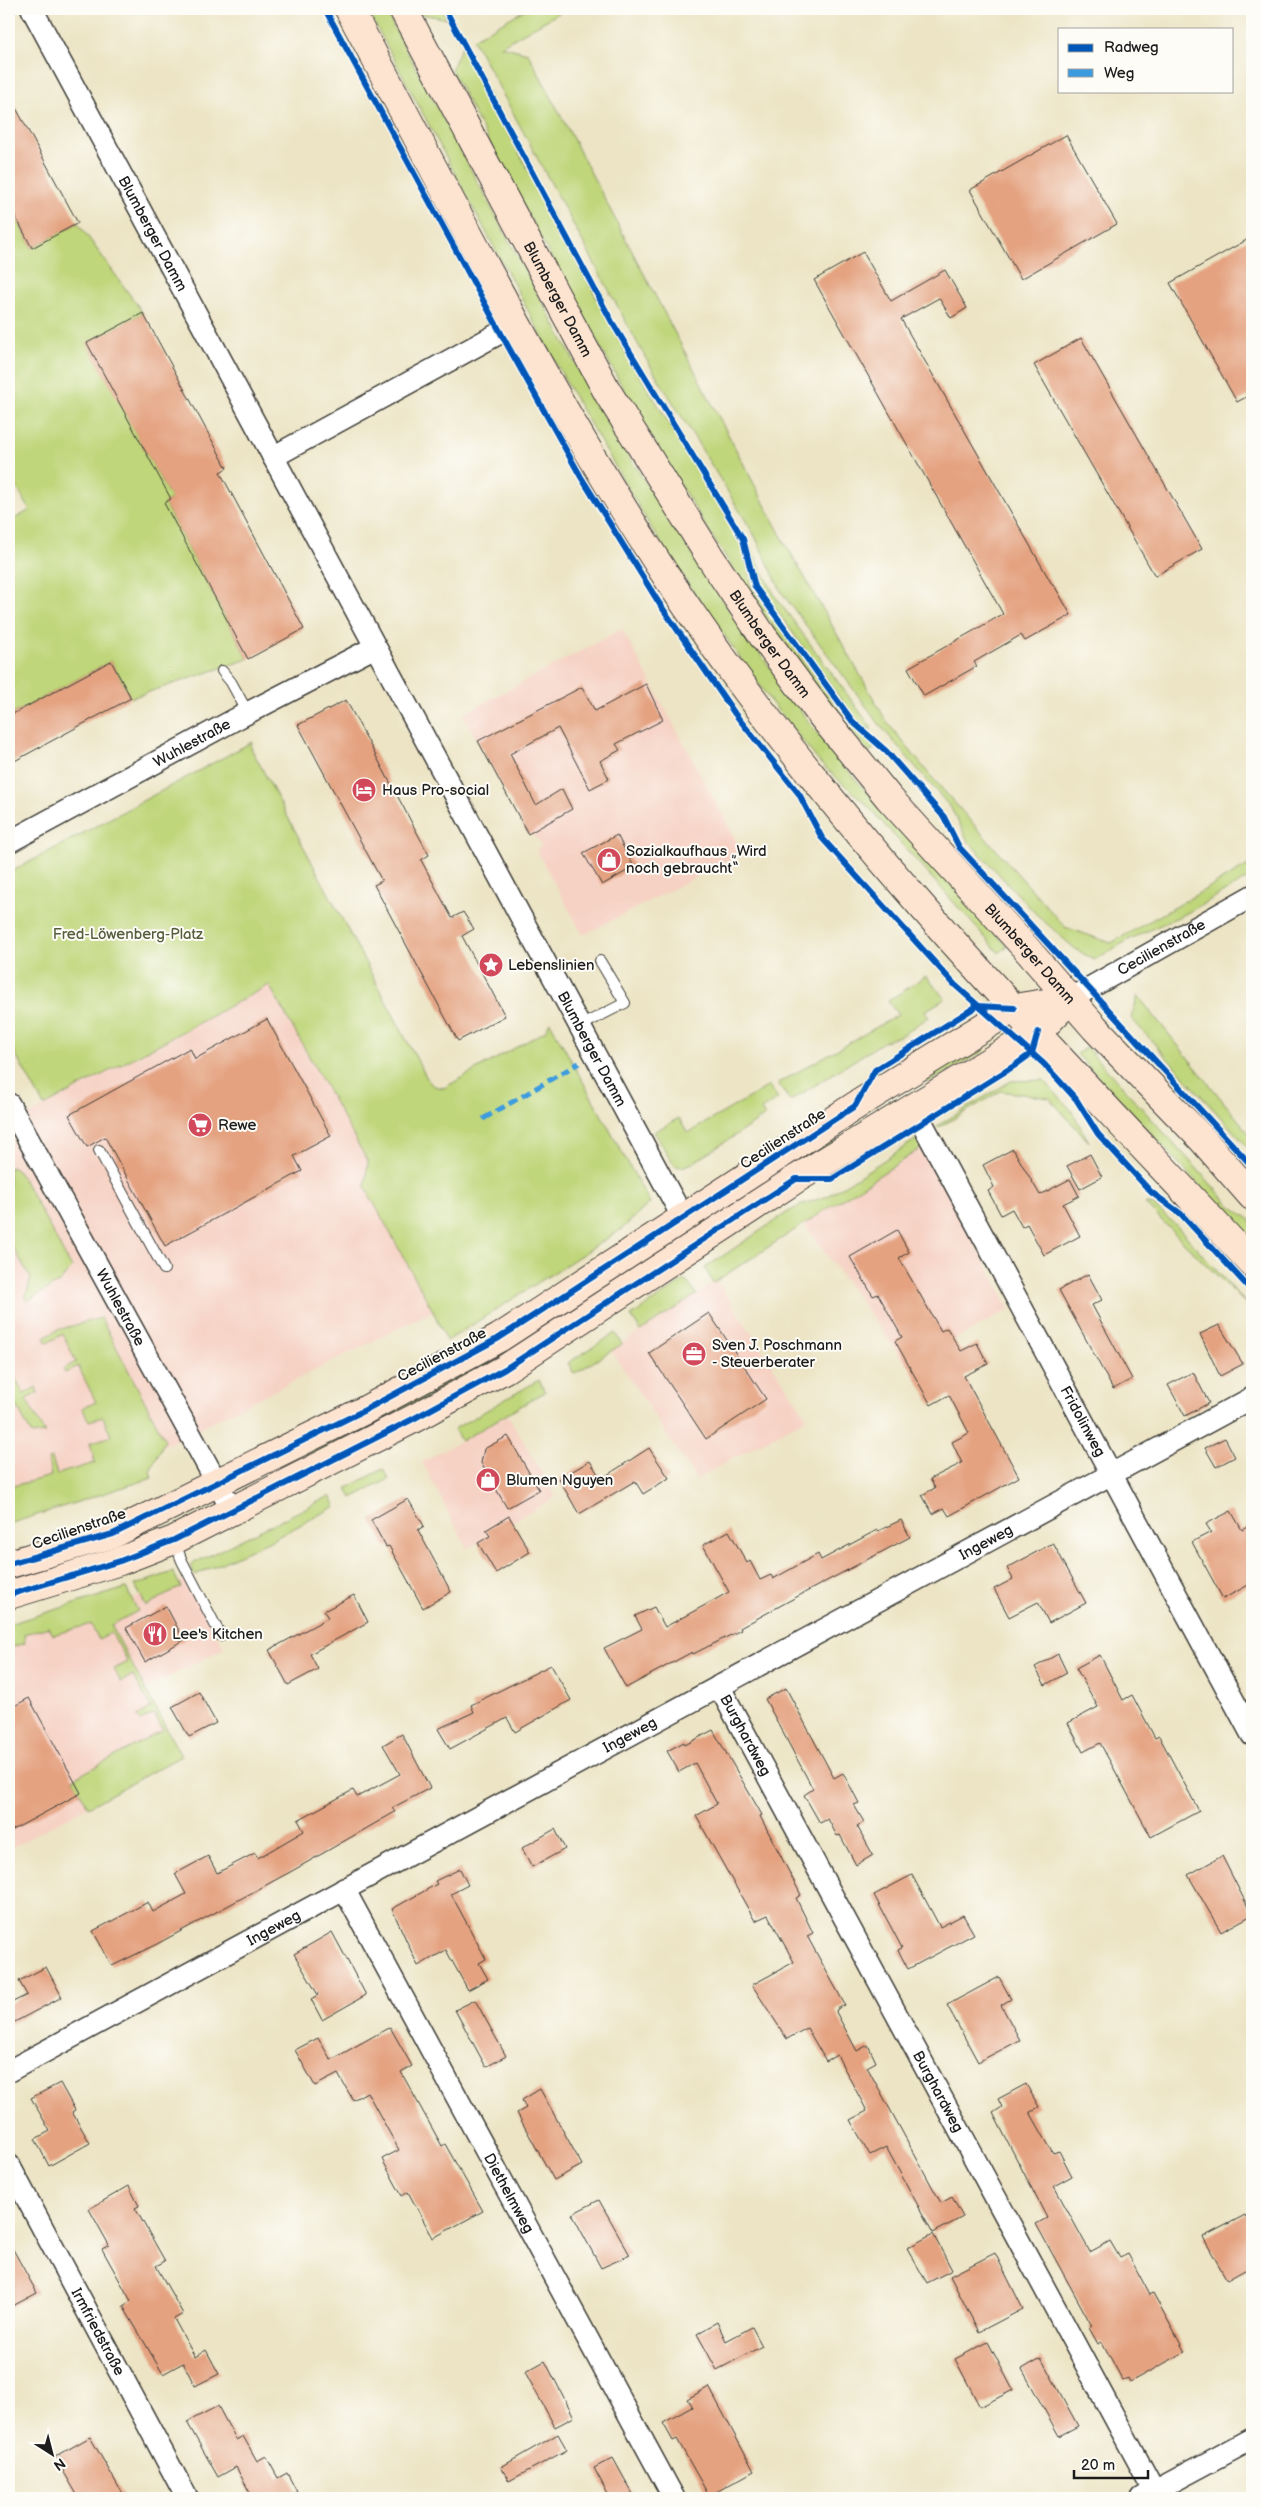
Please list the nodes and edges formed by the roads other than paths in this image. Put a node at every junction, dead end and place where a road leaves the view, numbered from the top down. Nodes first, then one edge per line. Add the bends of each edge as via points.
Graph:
1 (32, 9) edge
2 (349, 9) edge
3 (403, 9) edge
4 (518, 324) junction
5 (273, 457) junction
6 (375, 647) junction
7 (222, 671) dead end
8 (248, 713) junction
9 (9, 842) edge
10 (1252, 896) edge
11 (600, 961) dead end
12 (1070, 999) junction
13 (1014, 1008) junction
14 (580, 1026) junction
15 (1038, 1032) junction
16 (9, 1104) edge
17 (914, 1108) junction
18 (99, 1150) dead end
19 (1252, 1196) edge
20 (683, 1218) junction
21 (1252, 1263) edge
22 (164, 1269) dead end
23 (1252, 1398) edge
24 (1111, 1474) junction
25 (217, 1484) junction
26 (232, 1512) junction
27 (174, 1540) junction
28 (9, 1564) edge
29 (9, 1595) edge
30 (221, 1636) dead end
31 (719, 1686) junction
32 (1252, 1735) edge
33 (344, 1890) junction
34 (9, 2071) edge
35 (9, 2165) edge
36 (1252, 2439) edge
37 (1152, 2496) edge
38 (187, 2498) edge
39 (674, 2498) edge

1 - 5 street, Blumberger Damm
2 - 4 main road
3 - 12 main road, Blumberger Damm via 608,393 762,636 889,798
4 - 5 street
4 - 13 main road via 600,470 700,626 828,798
5 - 6 street, Blumberger Damm
6 - 8 street, Wuhlestraße
6 - 14 street, Blumberger Damm
7 - 8 lane
8 - 9 street, Wuhlestraße
10 - 12 street, Cecilienstraße
11 - 14 lane via 625,1003
12 - 13 main road, Cecilienstraße
12 - 15 main road, Cecilienstraße
12 - 19 main road, Blumberger Damm via 1202,1138
13 - 15 main road
13 - 20 main road, Cecilienstraße
14 - 20 street, Blumberger Damm
15 - 17 main road, Cecilienstraße
15 - 21 main road
16 - 25 street, Wuhlestraße
17 - 24 street, Fridolinweg
17 - 26 main road, Cecilienstraße via 796,1180 505,1369
18 - 22 lane
20 - 25 main road, Cecilienstraße via 499,1338
23 - 24 street, Ingeweg
24 - 31 street, Ingeweg
24 - 32 street, Fridolinweg
25 - 26 street, Wuhlestraße
25 - 28 main road, Cecilienstraße via 113,1534
26 - 27 main road, Cecilienstraße
27 - 29 main road, Cecilienstraße via 120,1562
27 - 30 lane
31 - 33 street, Ingeweg
31 - 37 street, Burghardweg
33 - 34 street, Ingeweg
33 - 39 street, Diethelmweg
35 - 38 street, Irmfriedstraße
36 - 37 street

